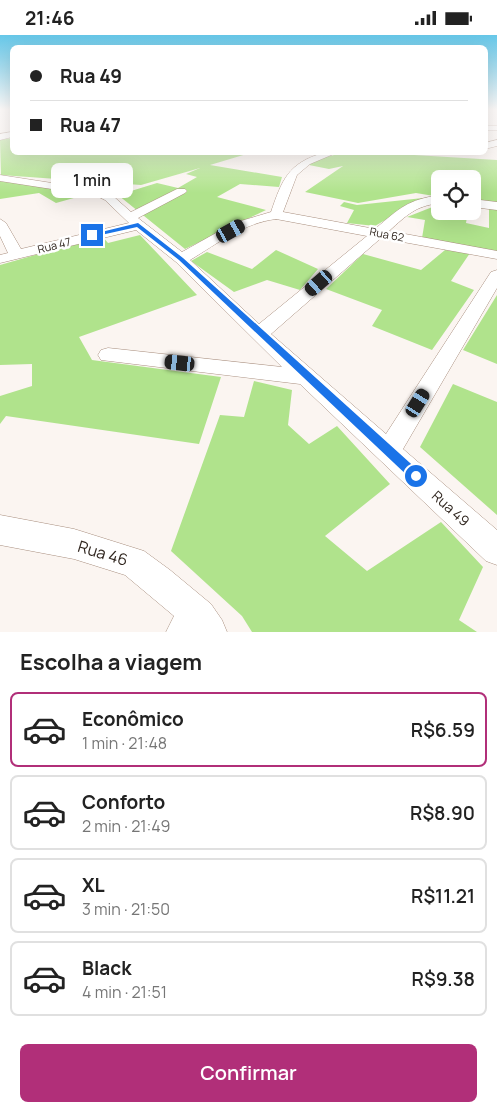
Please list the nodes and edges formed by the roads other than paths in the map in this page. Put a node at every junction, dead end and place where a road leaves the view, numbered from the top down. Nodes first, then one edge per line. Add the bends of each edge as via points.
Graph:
1 (322, 155) edge
2 (0, 178) edge
3 (181, 191) dead end
4 (431, 200) edge
5 (481, 204) edge
6 (497, 206) edge
7 (276, 215) junction
8 (134, 221) junction
9 (0, 223) edge
10 (378, 233) junction
11 (16, 254) junction
12 (497, 255) edge
13 (0, 259) edge
14 (181, 259) junction
15 (497, 275) edge
16 (260, 333) junction
17 (108, 355) dead end
18 (307, 377) junction
19 (389, 451) junction
20 (0, 530) edge
21 (497, 550) edge
22 (197, 627) edge

1 - 7 street via 297,166 288,180
2 - 8 street, Rua 49 via 100,193
3 - 8 street, Rua 47
4 - 10 street via 414,205
5 - 6 street
7 - 10 street, Rua 62
7 - 14 street via 247,221
8 - 11 street, Rua 47
8 - 14 street, Rua 49
9 - 11 street
10 - 12 street, Rua 62
10 - 16 street
11 - 13 street, Rua 47
14 - 16 street, Rua 49
15 - 19 street
16 - 18 street, Rua 49
17 - 18 street
18 - 19 street, Rua 49
19 - 21 street, Rua 49
20 - 22 street, Rua 46 via 74,544 133,561

